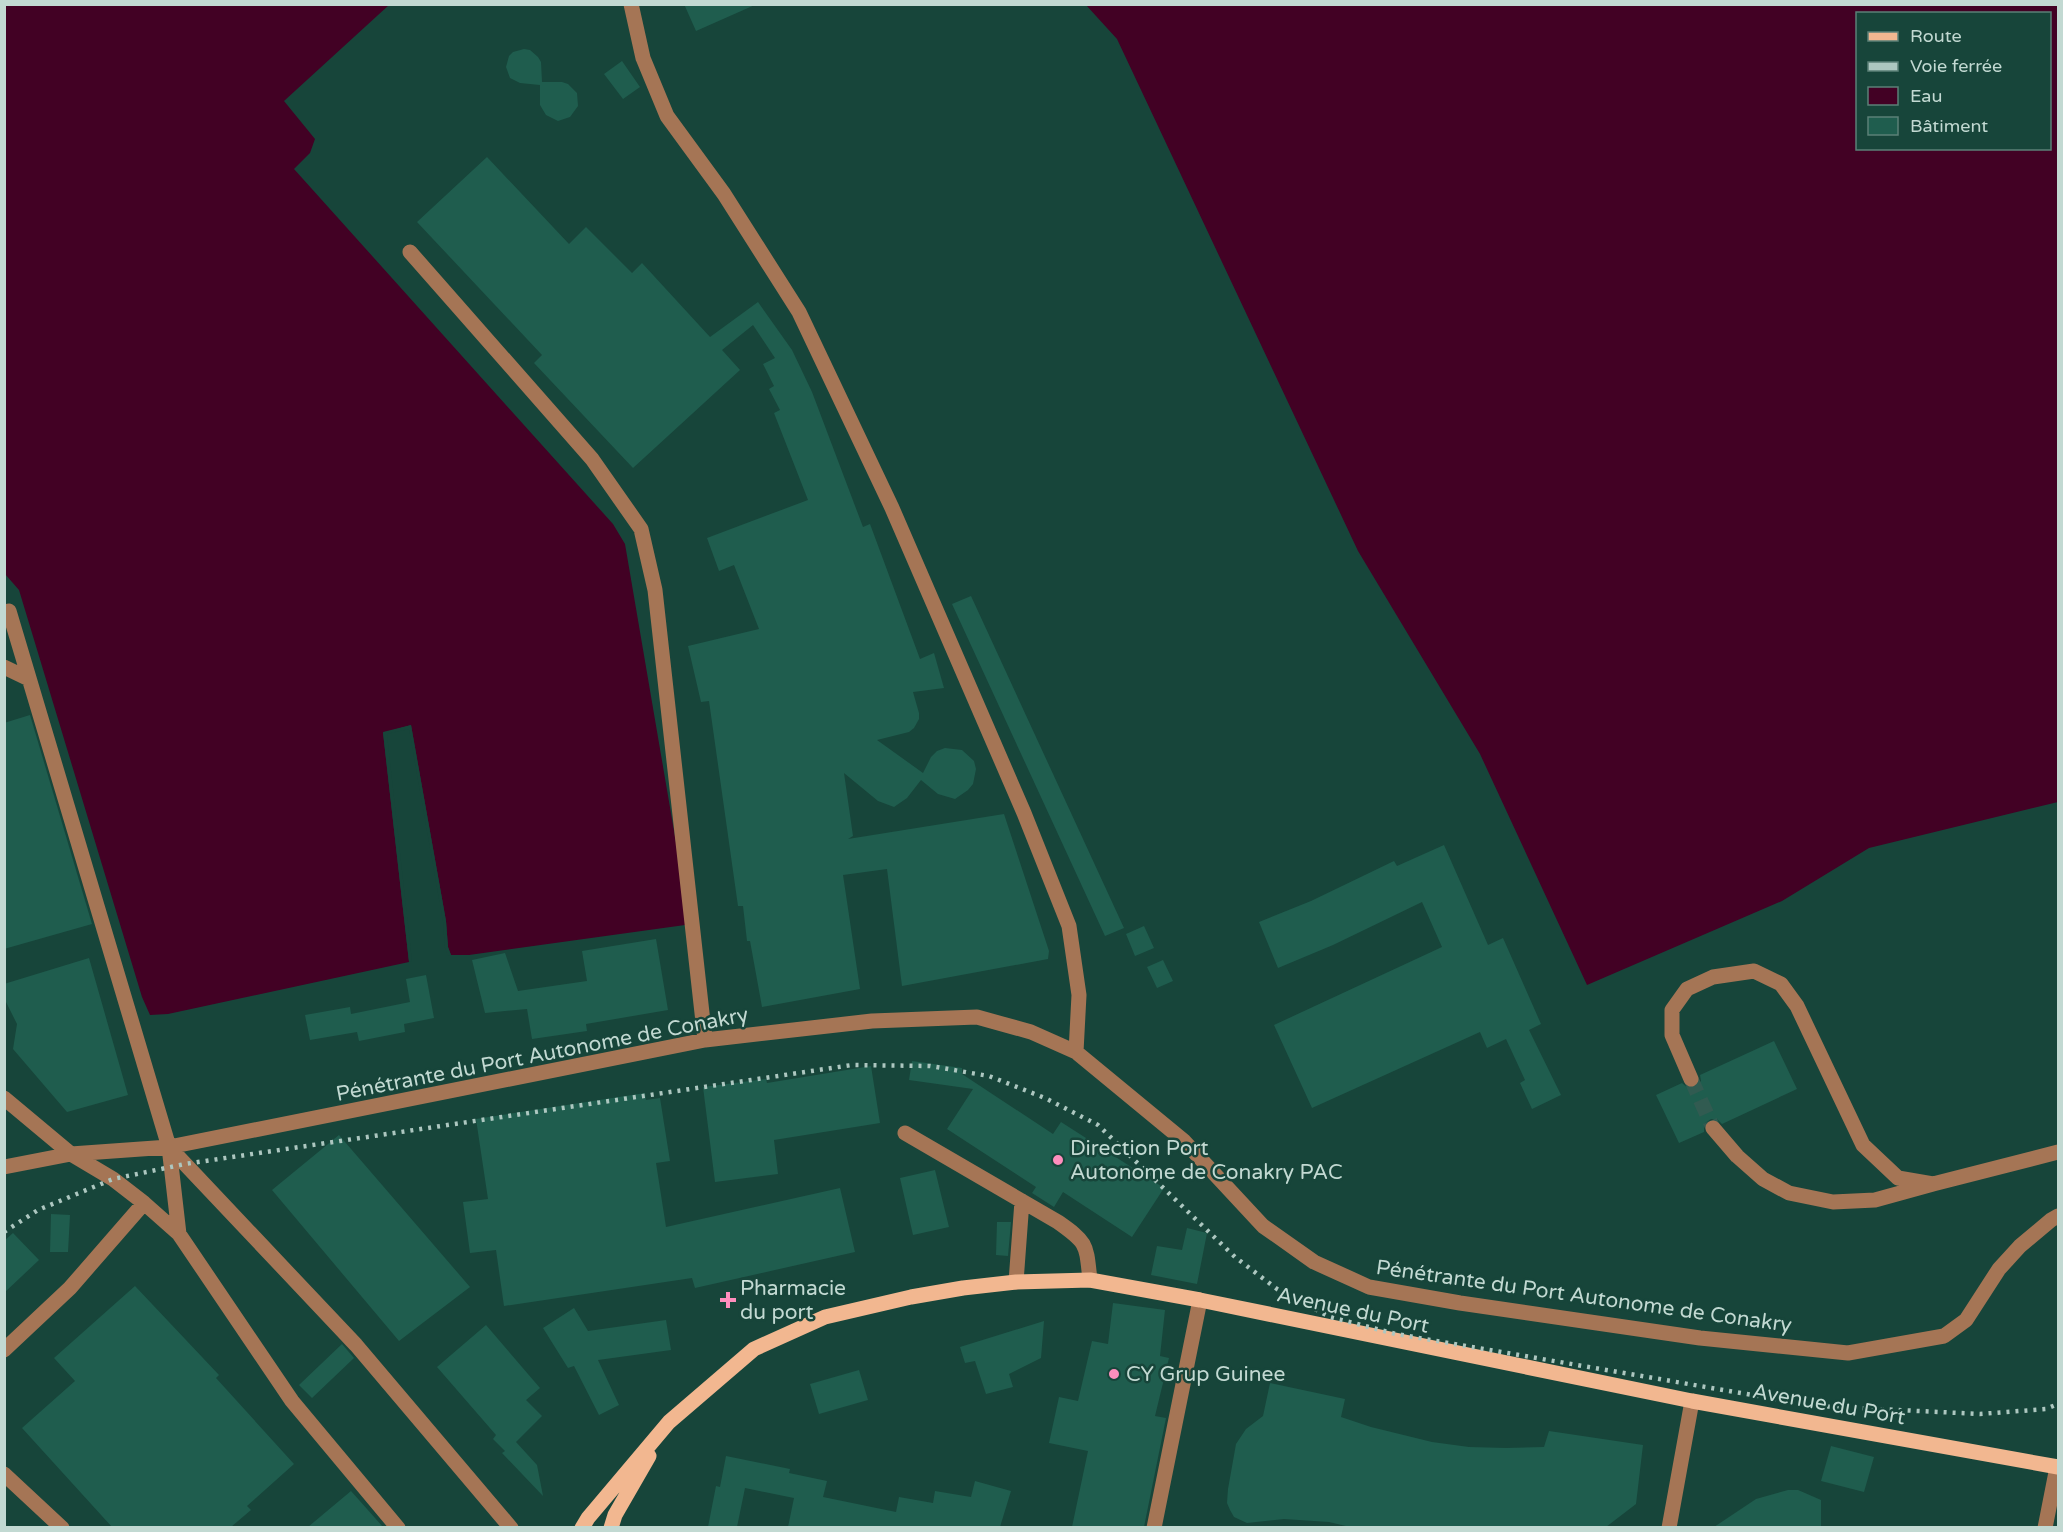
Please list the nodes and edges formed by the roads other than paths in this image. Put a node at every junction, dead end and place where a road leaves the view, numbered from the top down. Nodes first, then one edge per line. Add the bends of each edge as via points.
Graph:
1 (631, 4) edge
2 (410, 252) dead end
3 (9, 610) dead end
4 (4, 667) edge
5 (29, 680) junction
6 (705, 1040) junction
7 (1076, 1052) junction
8 (1691, 1079) tunnel mouth
9 (4, 1098) edge
10 (1713, 1128) tunnel mouth
11 (905, 1133) dead end
12 (169, 1147) junction
13 (2058, 1152) edge
14 (71, 1154) junction
15 (4, 1167) edge
16 (1933, 1184) junction
17 (1022, 1201) junction
18 (144, 1203) junction
19 (2058, 1216) edge
20 (179, 1234) junction
21 (1090, 1280) junction
22 (1016, 1282) junction
23 (1200, 1300) junction
24 (4, 1350) edge
25 (1692, 1401) junction
26 (669, 1422) junction
27 (2058, 1467) edge
28 (4, 1474) edge
29 (62, 1527) edge
30 (398, 1527) edge
31 (511, 1527) edge
32 (582, 1527) edge
33 (611, 1527) edge
34 (1155, 1527) edge
35 (1669, 1527) edge
36 (2045, 1527) edge

1 - 7 street via 643,58 667,116 724,194 799,312 892,508 1020,802 1069,926 1079,995
2 - 6 street via 592,459 641,529 655,590
3 - 5 street
4 - 5 street
5 - 12 street
6 - 7 street, Pénétrante du Port Autonome de Conakry via 872,1021 977,1017 1031,1032
6 - 12 street, Pénétrante du Port Autonome de Conakry
7 - 19 street, Pénétrante du Port Autonome de Conakry via 1184,1141 1263,1226 1314,1262 1369,1287 1460,1303 1700,1338 1848,1353 1944,1336 1966,1320 1999,1269 2020,1246
8 - 16 street via 1672,1035 1672,1010 1687,989 1713,977 1754,971 1781,984 1797,1006 1863,1145 1898,1178
9 - 14 street
10 - 16 street via 1763,1179 1789,1194 1833,1202 1875,1200
11 - 17 street
12 - 14 street, Pénétrante du Port Autonome de Conakry
12 - 20 street
12 - 31 street via 356,1345
13 - 16 street
14 - 15 street, Pénétrante du Port Autonome de Conakry
14 - 18 street
17 - 21 street via 1080,1237 1087,1251
17 - 22 street
18 - 20 street
18 - 24 street via 70,1288
20 - 30 street via 292,1401
21 - 22 main road, Avenue du Port
21 - 23 main road, Avenue du Port
22 - 26 main road, Avenue du Port via 911,1297 825,1317 754,1349
23 - 25 main road, Avenue du Port
23 - 34 street
25 - 27 main road, Avenue du Port
25 - 35 street
26 - 32 main road, Avenue du Port
26 - 33 main road, Avenue du Port
27 - 36 street
28 - 29 street

